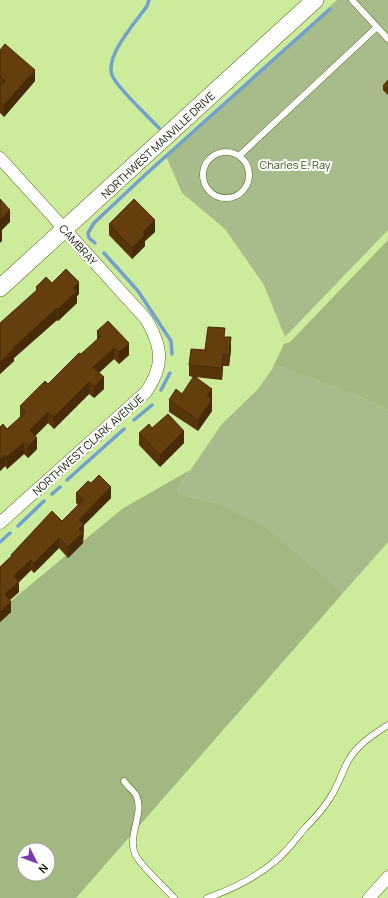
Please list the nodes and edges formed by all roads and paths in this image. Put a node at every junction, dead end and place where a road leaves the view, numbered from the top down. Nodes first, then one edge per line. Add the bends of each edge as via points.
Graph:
1 (315, 0) edge
2 (352, 0) edge
3 (377, 27) junction
4 (388, 39) edge
5 (239, 156) junction
6 (0, 158) edge
7 (65, 230) junction
8 (0, 288) edge
9 (154, 333) joint
10 (0, 523) edge
11 (388, 725) edge
12 (124, 781) dead end
13 (388, 877) edge
14 (174, 898) edge
15 (207, 898) edge
16 (369, 898) edge

1 - 7 street, NORTHWEST MANVILLE DRIVE
2 - 3 lane
3 - 4 lane
3 - 5 lane
5 - 5 lane via 225,152 215,155 207,162 203,178 206,187 213,194 231,198 245,187 249,179 248,170 245,161
6 - 7 street, CAMBRAY
7 - 8 street, NORTHWEST MANVILLE DRIVE
7 - 9 street, CAMBRAY via 146,319
9 - 10 street, NORTHWEST CLARK AVENUE via 158,344 159,366 146,392
11 - 15 lane via 366,740 355,752 346,764 330,799 275,862 241,883
12 - 14 lane via 136,795 139,804 133,845 136,854
13 - 16 street

